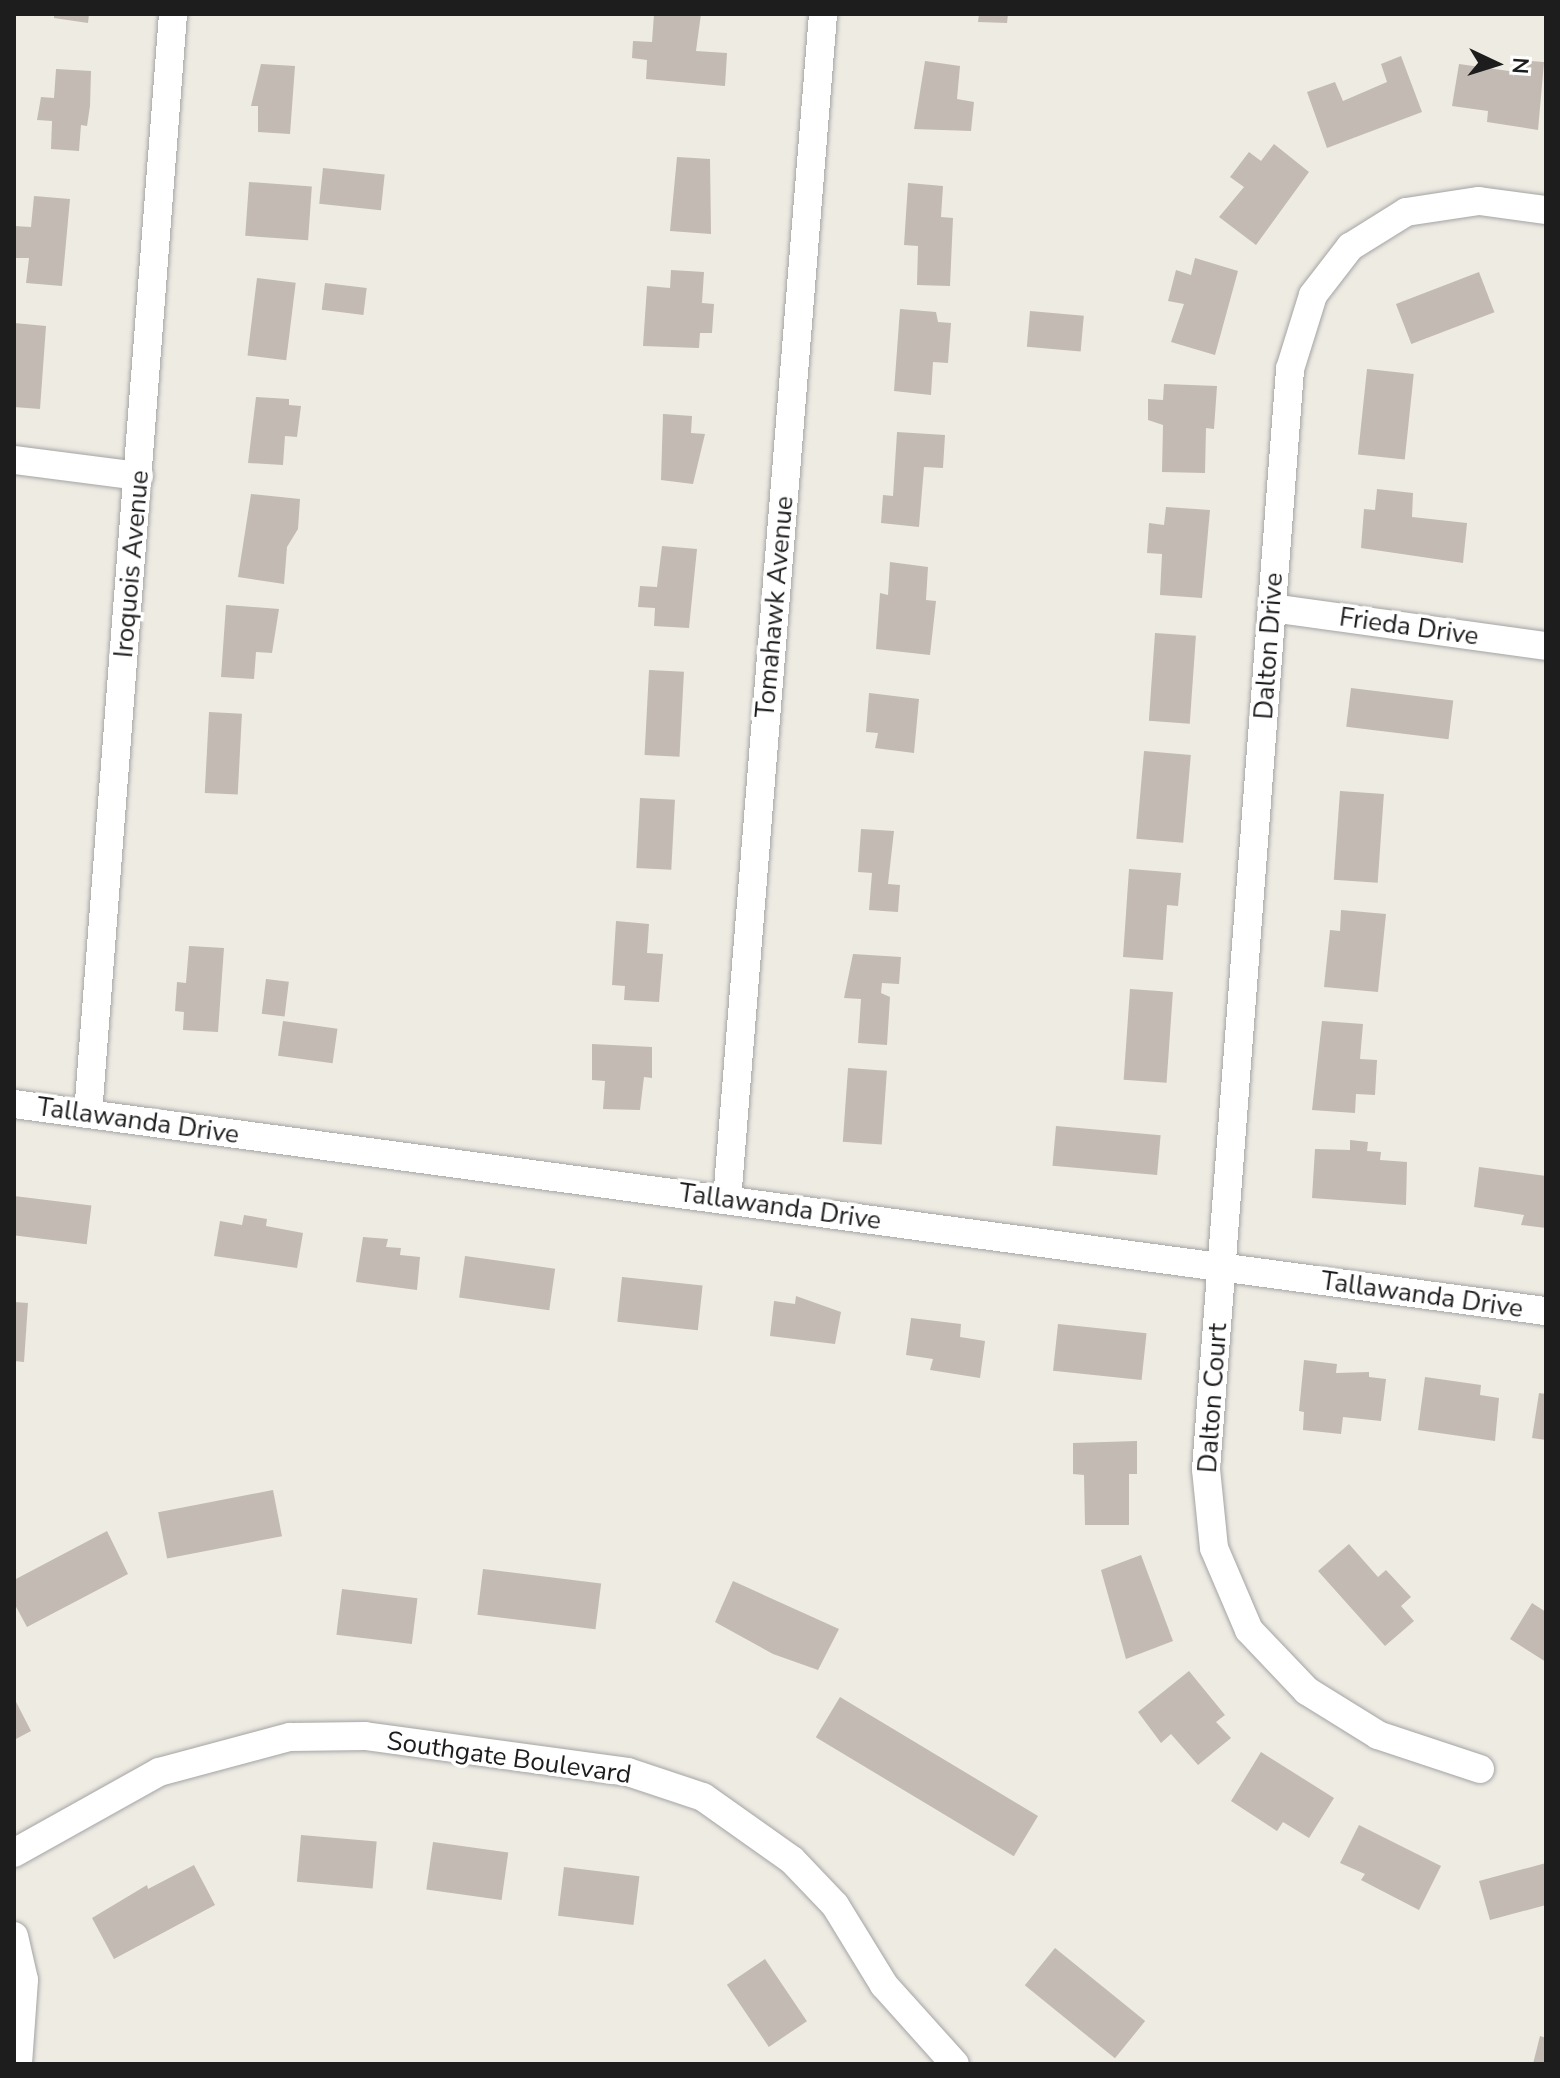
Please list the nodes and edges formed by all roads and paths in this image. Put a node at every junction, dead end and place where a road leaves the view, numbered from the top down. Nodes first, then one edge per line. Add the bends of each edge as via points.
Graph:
1 (173, 14) edge
2 (823, 14) edge
3 (1546, 210) edge
4 (14, 460) edge
5 (139, 476) junction
6 (1272, 608) junction
7 (1546, 646) edge
8 (14, 1104) edge
9 (88, 1114) junction
10 (727, 1200) junction
11 (1223, 1268) junction
12 (1546, 1311) edge
13 (1480, 1769) dead end
14 (14, 1853) edge
15 (14, 1936) edge
16 (18, 2064) edge
17 (955, 2064) edge

1 - 5 street, Iroquois Avenue
2 - 10 street, Tomahawk Avenue
3 - 6 street, Dalton Drive via 1479,201 1406,212 1350,247 1313,295 1290,369
4 - 5 street
5 - 9 street, Iroquois Avenue
6 - 7 street, Frieda Drive
6 - 11 street, Dalton Drive
8 - 9 street, Tallawanda Drive
9 - 10 street, Tallawanda Drive
10 - 11 street, Tallawanda Drive
11 - 12 street, Tallawanda Drive
11 - 13 street, Dalton Court via 1206,1469 1214,1548 1249,1630 1307,1691 1378,1735
14 - 17 street, Southgate Boulevard via 159,1772 290,1737 365,1736 628,1772 703,1797 792,1860 835,1905 884,1985
15 - 16 street via 24,1980

